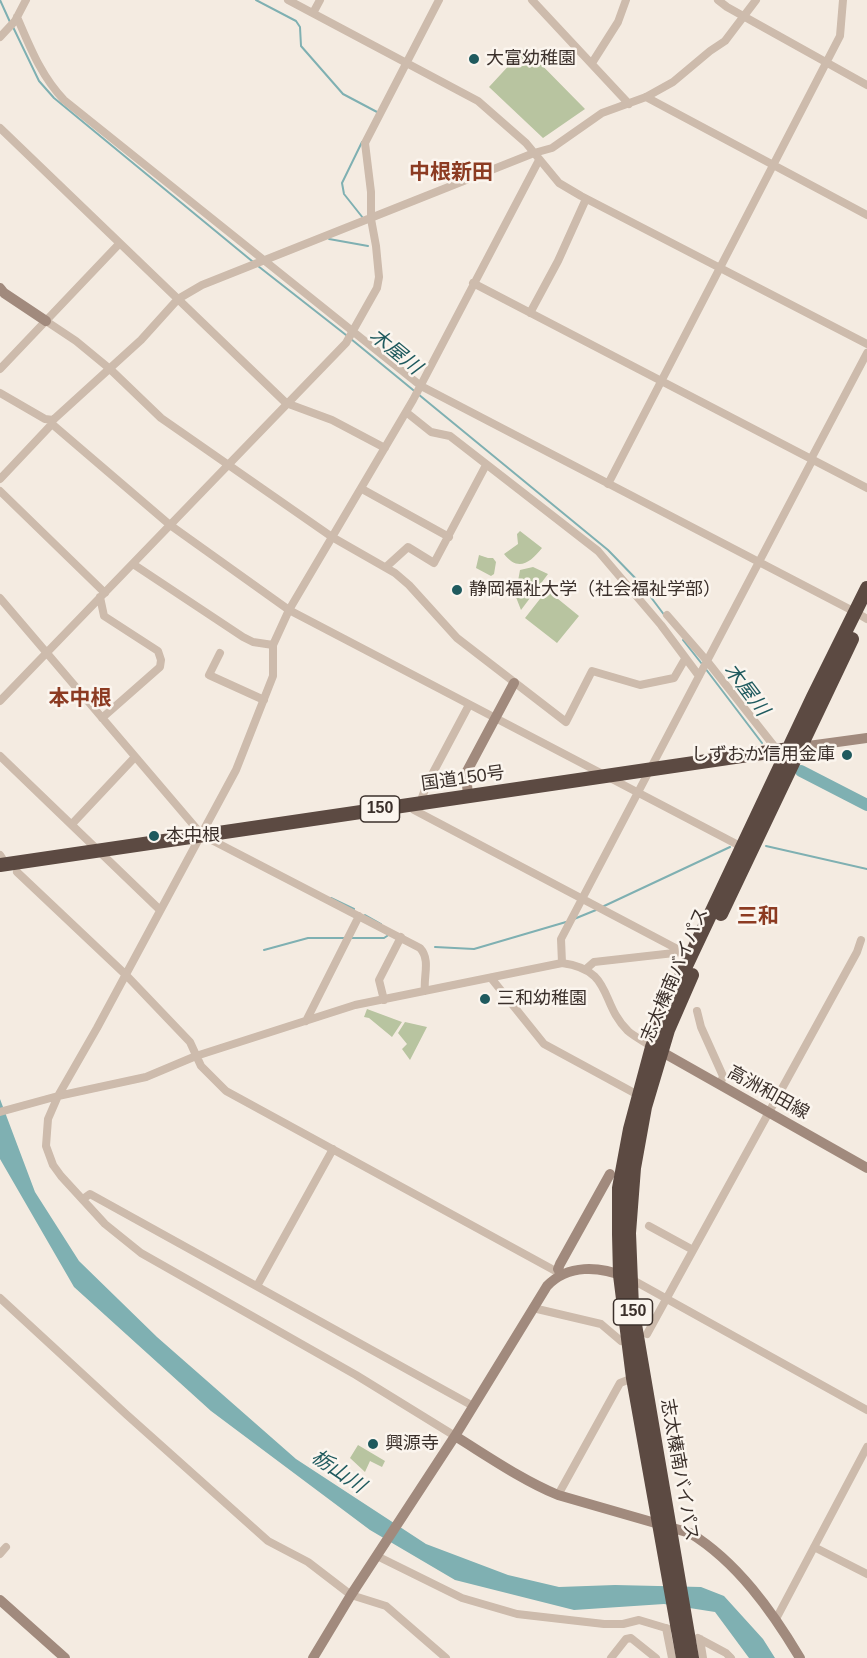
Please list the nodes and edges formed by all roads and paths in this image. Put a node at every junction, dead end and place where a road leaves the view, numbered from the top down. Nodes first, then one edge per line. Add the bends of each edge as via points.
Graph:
1 (26, 0) edge
2 (288, 0) edge
3 (320, 0) edge
4 (439, 0) edge
5 (532, 0) edge
6 (626, 0) edge
7 (718, 0) edge
8 (756, 0) edge
9 (843, 0) edge
10 (313, 13) junction
11 (742, 16) junction
12 (16, 19) junction
13 (0, 37) edge
14 (407, 62) junction
15 (592, 63) junction
16 (826, 63) junction
17 (867, 85) edge
18 (646, 97) junction
19 (629, 104) junction
20 (0, 128) edge
21 (537, 156) junction
22 (773, 166) junction
23 (586, 198) junction
24 (867, 215) edge
25 (371, 219) junction
26 (119, 244) junction
27 (264, 261) junction
28 (718, 268) junction
29 (473, 283) junction
30 (0, 288) edge
31 (178, 299) junction
32 (530, 313) junction
33 (46, 321) junction
34 (353, 333) junction
35 (867, 344) edge
36 (867, 353) edge
37 (0, 369) edge
38 (110, 369) junction
39 (661, 380) junction
40 (421, 386) junction
41 (0, 393) edge
42 (286, 403) junction
43 (406, 412) junction
44 (50, 422) junction
45 (386, 448) junction
46 (812, 459) junction
47 (228, 463) junction
48 (486, 465) junction
49 (0, 479) edge
50 (608, 484) junction
51 (867, 488) edge
52 (362, 489) junction
53 (0, 491) edge
54 (170, 525) junction
55 (332, 537) junction
56 (449, 537) junction
57 (759, 562) junction
58 (133, 564) junction
59 (386, 567) junction
60 (867, 588) edge
61 (103, 595) junction
62 (0, 598) edge
63 (289, 610) junction
64 (863, 614) edge
65 (667, 615) dead end
66 (273, 645) junction
67 (46, 652) junction
68 (220, 653) dead end
69 (685, 659) junction
70 (707, 661) junction
71 (699, 676) junction
72 (514, 683) junction
73 (264, 700) junction
74 (0, 701) edge
75 (469, 705) junction
76 (495, 717) junction
77 (102, 718) junction
78 (867, 738) edge
79 (789, 749) junction
80 (0, 756) edge
81 (135, 757) junction
82 (650, 770) junction
83 (603, 776) junction
84 (638, 793) junction
85 (468, 796) junction
86 (416, 804) junction
87 (72, 824) junction
88 (202, 835) junction
89 (742, 847) junction
90 (99, 850) junction
91 (1, 859) edge
92 (17, 872) dead end
93 (582, 899) junction
94 (160, 910) junction
95 (359, 916) junction
96 (401, 937) junction
97 (861, 940) dead end
98 (687, 954) junction
99 (562, 963) junction
100 (586, 969) junction
101 (126, 975) junction
102 (491, 978) junction
103 (425, 991) junction
104 (384, 1000) junction
105 (697, 1011) dead end
106 (306, 1021) junction
107 (657, 1049) junction
108 (196, 1056) junction
109 (720, 1085) junction
110 (638, 1095) junction
111 (58, 1096) junction
112 (0, 1112) edge
113 (768, 1113) junction
114 (333, 1149) junction
115 (867, 1167) edge
116 (610, 1174) dead end
117 (82, 1199) junction
118 (648, 1226) dead end
119 (693, 1250) junction
120 (561, 1274) junction
121 (625, 1277) junction
122 (256, 1286) junction
123 (0, 1298) edge
124 (666, 1298) junction
125 (533, 1308) junction
126 (647, 1334) dead end
127 (621, 1341) dead end
128 (633, 1378) junction
129 (473, 1406) junction
130 (867, 1410) edge
131 (455, 1436) junction
132 (866, 1451) edge
133 (558, 1495) junction
134 (664, 1526) junction
135 (814, 1547) junction
136 (378, 1555) junction
137 (867, 1574) edge
138 (351, 1596) junction
139 (0, 1600) edge
140 (680, 1613) junction
141 (778, 1616) junction
142 (64, 1658) edge
143 (313, 1658) edge
144 (446, 1658) edge
145 (611, 1658) edge
146 (656, 1658) edge
147 (672, 1658) edge
148 (683, 1658) edge
149 (693, 1658) edge
150 (703, 1658) edge
151 (730, 1658) edge
152 (800, 1658) edge

1 - 12 street
2 - 10 street
3 - 10 street
4 - 14 street
5 - 15 street
6 - 15 street via 618,22
7 - 11 street
8 - 11 street
9 - 16 street via 840,36
10 - 14 street
11 - 16 street
11 - 18 street via 724,42 673,82
12 - 13 street
12 - 27 street via 40,70 64,100
14 - 21 street via 478,101
14 - 25 street via 365,143
15 - 19 street
16 - 17 street
16 - 22 street
18 - 19 street
18 - 22 street
19 - 21 street via 602,113
20 - 26 street
21 - 23 street via 559,183
21 - 25 street
21 - 29 street
22 - 24 street
22 - 28 street
23 - 28 street
23 - 32 street
25 - 27 street
25 - 34 street via 379,277
26 - 31 street
26 - 33 street
27 - 31 street via 202,285
27 - 34 street
28 - 35 street
28 - 39 street
29 - 32 street
29 - 40 street
30 - 33 street
31 - 38 street
31 - 42 street
32 - 39 street
33 - 37 street
33 - 38 street
34 - 40 street
34 - 42 street
36 - 46 street
38 - 44 street
38 - 47 street via 161,418
39 - 46 street
39 - 50 street
40 - 43 street
40 - 50 street
41 - 44 street
42 - 45 street via 332,420
42 - 47 street
43 - 45 street
43 - 48 street via 431,432 450,436
44 - 49 street
44 - 54 street
45 - 52 street
46 - 51 street
46 - 57 street
47 - 54 street
47 - 55 street
48 - 56 street
48 - 69 street via 598,551
50 - 57 street
52 - 55 street
52 - 56 street
53 - 61 street
54 - 58 street
54 - 63 street
55 - 59 street
55 - 63 street
56 - 59 street via 434,563 408,547
57 - 64 street
57 - 70 street
58 - 61 street
58 - 66 street via 243,637
59 - 72 street via 409,585 457,638
60 - 64 highway, 150
61 - 67 street
61 - 77 street via 104,616 158,651 161,660 160,668
62 - 67 street
63 - 66 street
63 - 75 street
64 - 79 highway, 150
65 - 70 street
66 - 73 street via 273,676
67 - 74 street
67 - 77 street
68 - 73 street via 209,675
69 - 71 street
69 - 72 street via 674,678 640,686 592,671 566,722
70 - 71 street
70 - 79 street
71 - 82 street
72 - 76 street
73 - 88 street via 236,770
75 - 76 street
75 - 86 street
76 - 83 street
76 - 85 street via 466,773
77 - 81 street
78 - 79 street
79 - 82 highway, 国道150号 / 150
79 - 89 highway, 志太榛南バイパス / 150
79 - 107 highway, 志太榛南バイパス / 150
80 - 87 street
81 - 87 street
81 - 88 street
82 - 83 highway, 国道150号 / 150
82 - 84 street
83 - 84 street
83 - 85 highway, 国道150号 / 150
84 - 89 street
84 - 93 street
85 - 86 highway, 国道150号 / 150
86 - 88 highway, 国道150号 / 150
86 - 93 street via 414,810
87 - 90 street
88 - 90 highway, 国道150号 / 150
88 - 94 street
88 - 95 street
89 - 98 highway, 志太榛南バイパス / 150
90 - 91 highway, 国道150号 / 150
90 - 94 street
92 - 101 street
93 - 98 street
93 - 99 street via 561,939
94 - 101 street
95 - 96 street
95 - 106 street
96 - 103 street via 424,952
96 - 104 street via 379,980
97 - 113 street
98 - 100 street via 594,962
98 - 107 highway, 志太榛南バイパス / 150
99 - 100 street
99 - 102 street
100 - 107 street via 603,986 628,1031
101 - 108 street via 190,1042
101 - 111 street
102 - 103 street
102 - 110 street via 544,1044
103 - 104 street
104 - 106 street
105 - 109 street via 723,1076
106 - 108 street
107 - 109 street, 高洲和田線
107 - 110 highway, 志太榛南バイパス / 150
107 - 121 highway, 志太榛南バイパス / 150 via 634,1168
108 - 111 street via 146,1077
108 - 114 street via 226,1091
109 - 113 street, 高洲和田線
110 - 121 highway, 志太榛南バイパス / 150 via 619,1188
111 - 112 street
111 - 117 street via 48,1119 46,1146 53,1165
113 - 115 street, 高洲和田線
113 - 119 street
114 - 120 street
114 - 122 street
116 - 120 street via 560,1263
117 - 122 street via 90,1194
117 - 131 street via 141,1253
118 - 119 street
119 - 124 street
120 - 121 street via 586,1269
120 - 125 street via 547,1286
121 - 124 street
121 - 128 highway, 志太榛南バイパス / 150
121 - 134 highway, 志太榛南バイパス / 150
122 - 129 street
123 - 138 street via 268,1541 308,1562
124 - 126 street
124 - 130 street
125 - 127 street via 601,1324
125 - 129 street
128 - 133 street via 620,1383
128 - 134 highway, 志太榛南バイパス / 150
129 - 131 street
131 - 133 street
131 - 136 street
132 - 135 street
133 - 134 street
134 - 140 highway, 志太榛南バイパス / 150
134 - 141 street via 690,1533 706,1543
135 - 137 street
135 - 141 street
136 - 138 street
136 - 147 street via 462,1598 517,1614 604,1624 639,1620 668,1629
138 - 143 street
138 - 144 street via 386,1606
139 - 142 street
140 - 148 highway, 志太榛南バイパス / 150
140 - 149 highway, 志太榛南バイパス / 150
141 - 152 street
145 - 146 street via 631,1638
150 - 151 street via 699,1639

